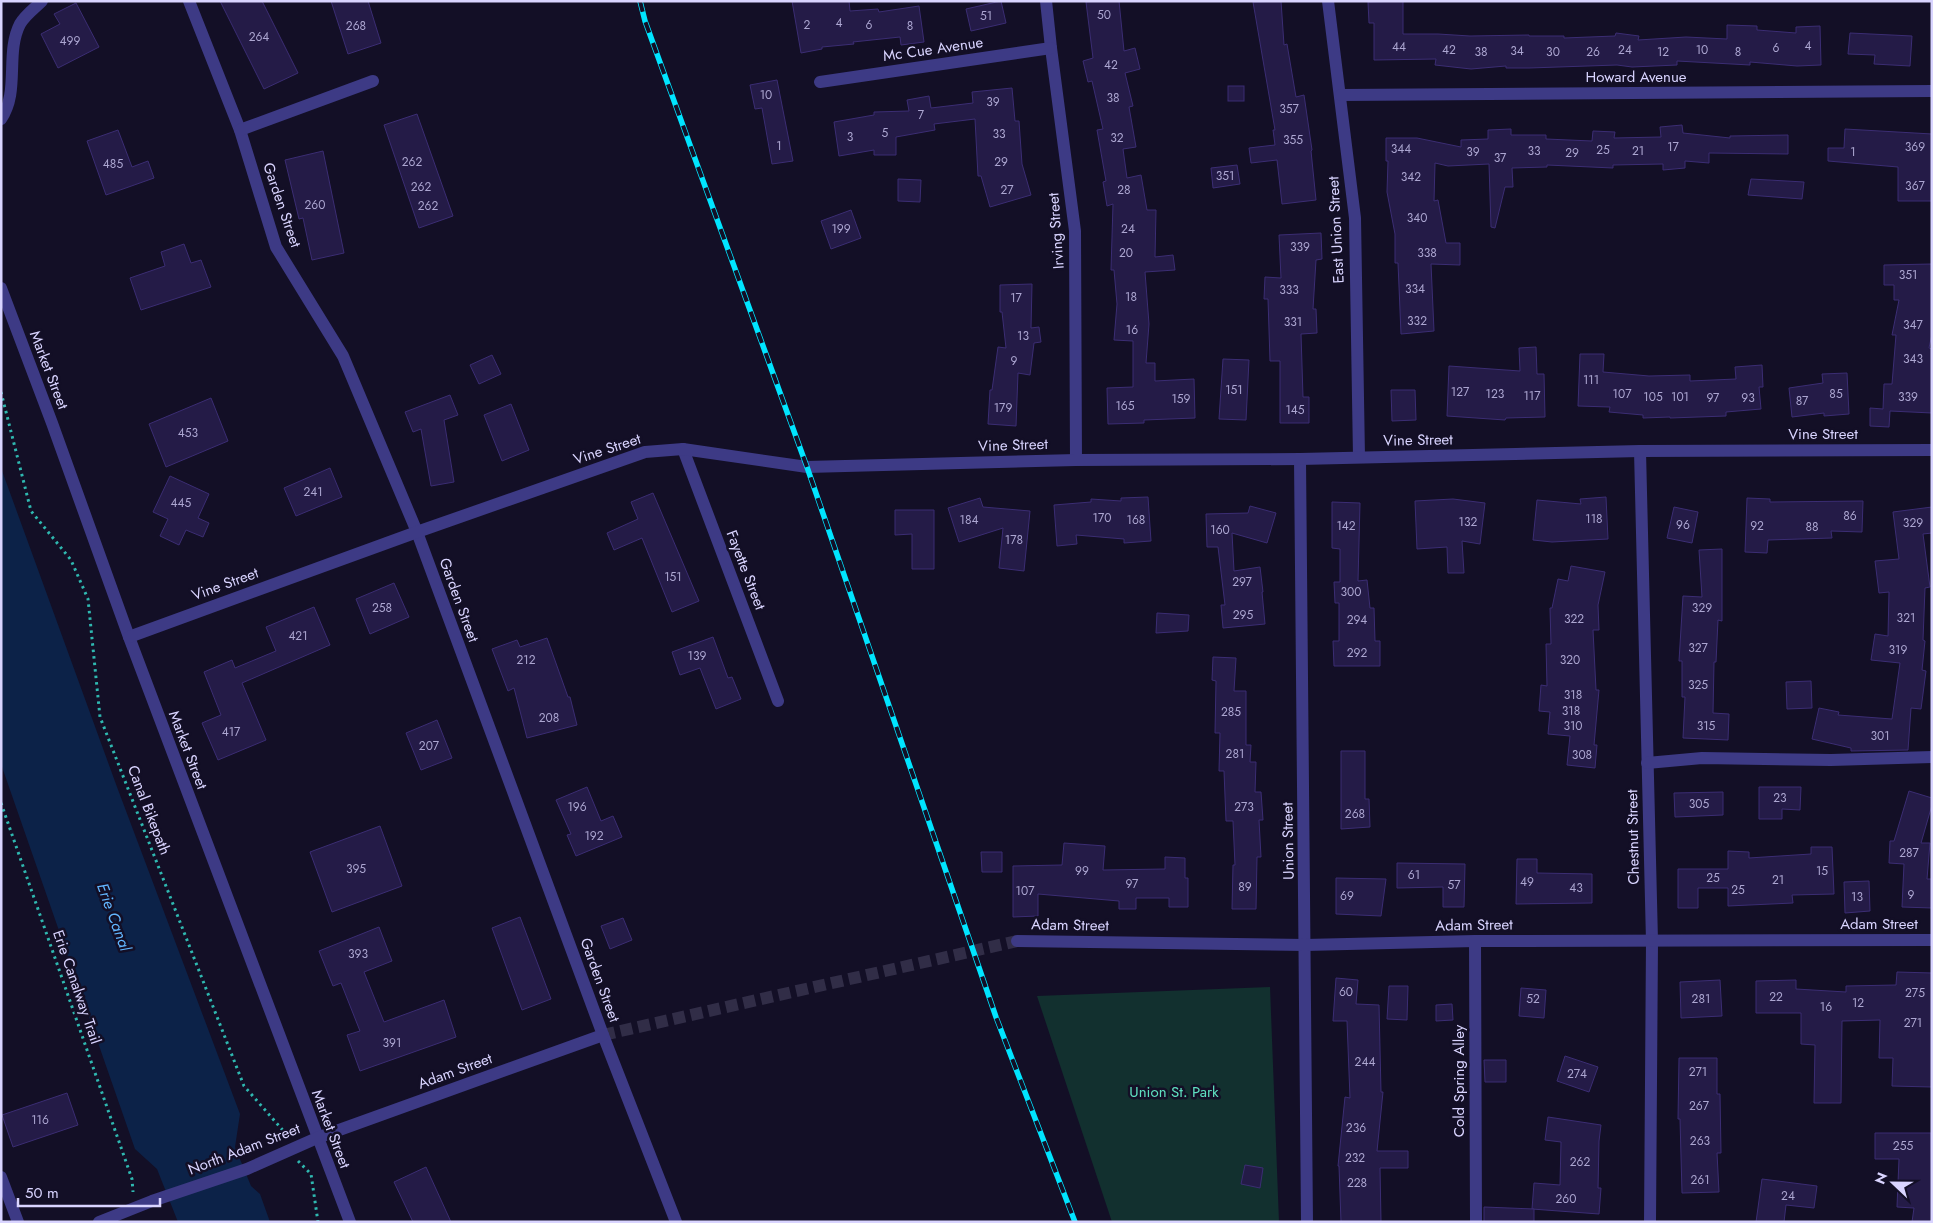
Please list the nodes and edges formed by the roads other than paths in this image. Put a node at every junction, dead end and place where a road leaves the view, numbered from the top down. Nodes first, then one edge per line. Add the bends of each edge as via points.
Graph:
1 (42, 1) edge
2 (189, 1) edge
3 (1046, 1) edge
4 (1328, 1) edge
5 (1051, 48) junction
6 (373, 80) dead end
7 (820, 82) dead end
8 (1932, 91) edge
9 (1341, 95) junction
10 (1, 119) edge
11 (240, 130) junction
12 (1, 288) edge
13 (683, 450) junction
14 (1932, 450) edge
15 (1640, 451) junction
16 (1359, 457) junction
17 (1300, 459) junction
18 (1076, 460) junction
19 (417, 532) junction
20 (128, 637) junction
21 (778, 702) dead end
22 (1932, 756) edge
23 (1648, 763) junction
24 (1932, 940) edge
25 (1017, 941) tunnel mouth
26 (1475, 941) junction
27 (1652, 941) junction
28 (1305, 945) junction
29 (604, 1035) junction
30 (317, 1138) junction
31 (1, 1178) edge
32 (18, 1222) edge
33 (99, 1222) edge
34 (350, 1222) edge
35 (676, 1222) edge
36 (1307, 1222) edge
37 (1476, 1222) edge
38 (1650, 1222) edge

1 - 10 street via 20,23 16,34 9,100
2 - 11 street, Garden Street
3 - 5 street, Irving Street
4 - 9 street, East Union Street
5 - 7 street, Mc Cue Avenue
5 - 18 street, Irving Street via 1075,231
6 - 11 street
8 - 9 street, Howard Avenue
9 - 16 street, East Union Street via 1355,218
11 - 19 street, Garden Street via 276,248 343,356
12 - 20 street, Market Street
13 - 18 street, Vine Street via 807,467
13 - 19 street, Vine Street via 645,452
13 - 21 street, Fayette Street
14 - 15 street, Vine Street
15 - 16 street, Vine Street
15 - 23 street, Chestnut Street
16 - 17 street, Vine Street
17 - 18 street, Vine Street
17 - 28 street, Union Street
19 - 20 street, Vine Street
19 - 29 street, Garden Street
20 - 30 street, Market Street
22 - 23 street via 1831,760 1702,758
23 - 27 street, Chestnut Street
24 - 27 street, Adam Street
25 - 28 street, Adam Street
26 - 27 street, Adam Street
26 - 28 street, Adam Street
26 - 37 street, Cold Spring Alley
27 - 38 street, Chestnut Street
28 - 36 street, Union Street
29 - 30 street, Adam Street
29 - 35 street, Garden Street
30 - 33 street, North Adam Street via 247,1169
30 - 34 street, Market Street
31 - 32 street

